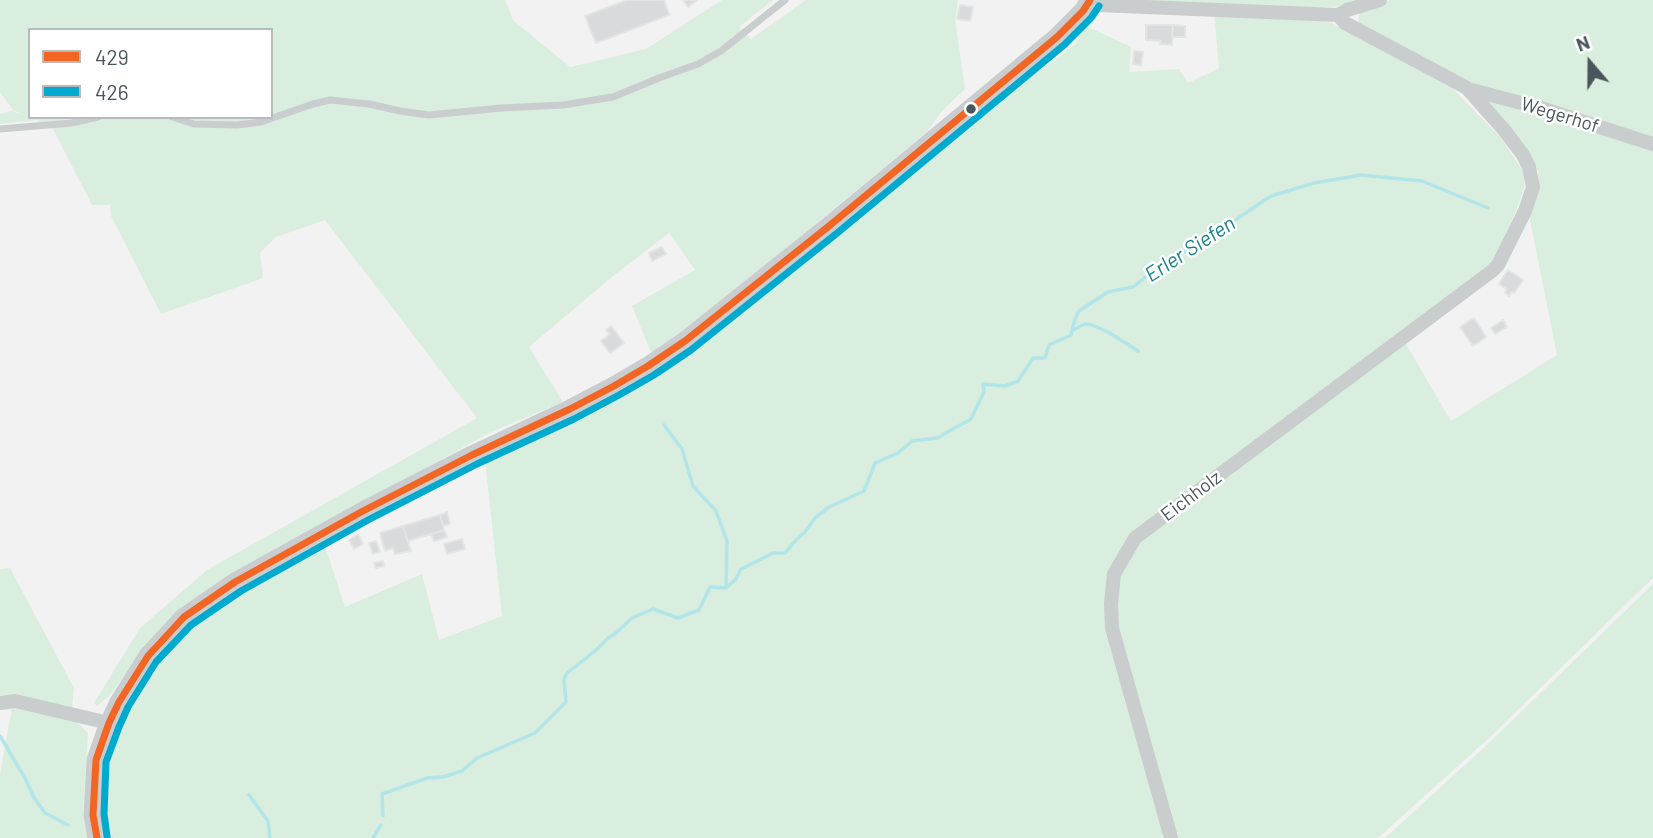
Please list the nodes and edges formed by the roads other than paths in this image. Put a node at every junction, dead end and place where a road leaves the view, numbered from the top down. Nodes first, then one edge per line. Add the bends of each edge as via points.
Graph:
1 (785, 0) edge
2 (1091, 0) edge
3 (1380, 0) edge
4 (1338, 15) junction
5 (1467, 88) junction
6 (273, 118) edge
7 (89, 119) edge
8 (178, 119) edge
9 (270, 119) edge
10 (0, 130) edge
11 (1653, 144) edge
12 (0, 704) edge
13 (109, 723) junction
14 (97, 838) edge
15 (1171, 838) edge

1 - 6 lane via 698,64 613,97 429,115 330,100
2 - 4 street via 1098,5
2 - 13 main road via 1057,37 685,341 570,409 408,487 235,582 184,617 148,656
3 - 4 street
4 - 5 street via 1345,23
5 - 11 street, Wegerhof
5 - 15 street, Eichholz via 1523,155 1532,176 1525,211 1498,265 1135,538 1114,574 1112,628
7 - 10 lane
8 - 9 lane via 237,125
12 - 13 street via 15,701
13 - 14 main road via 96,760 93,815

